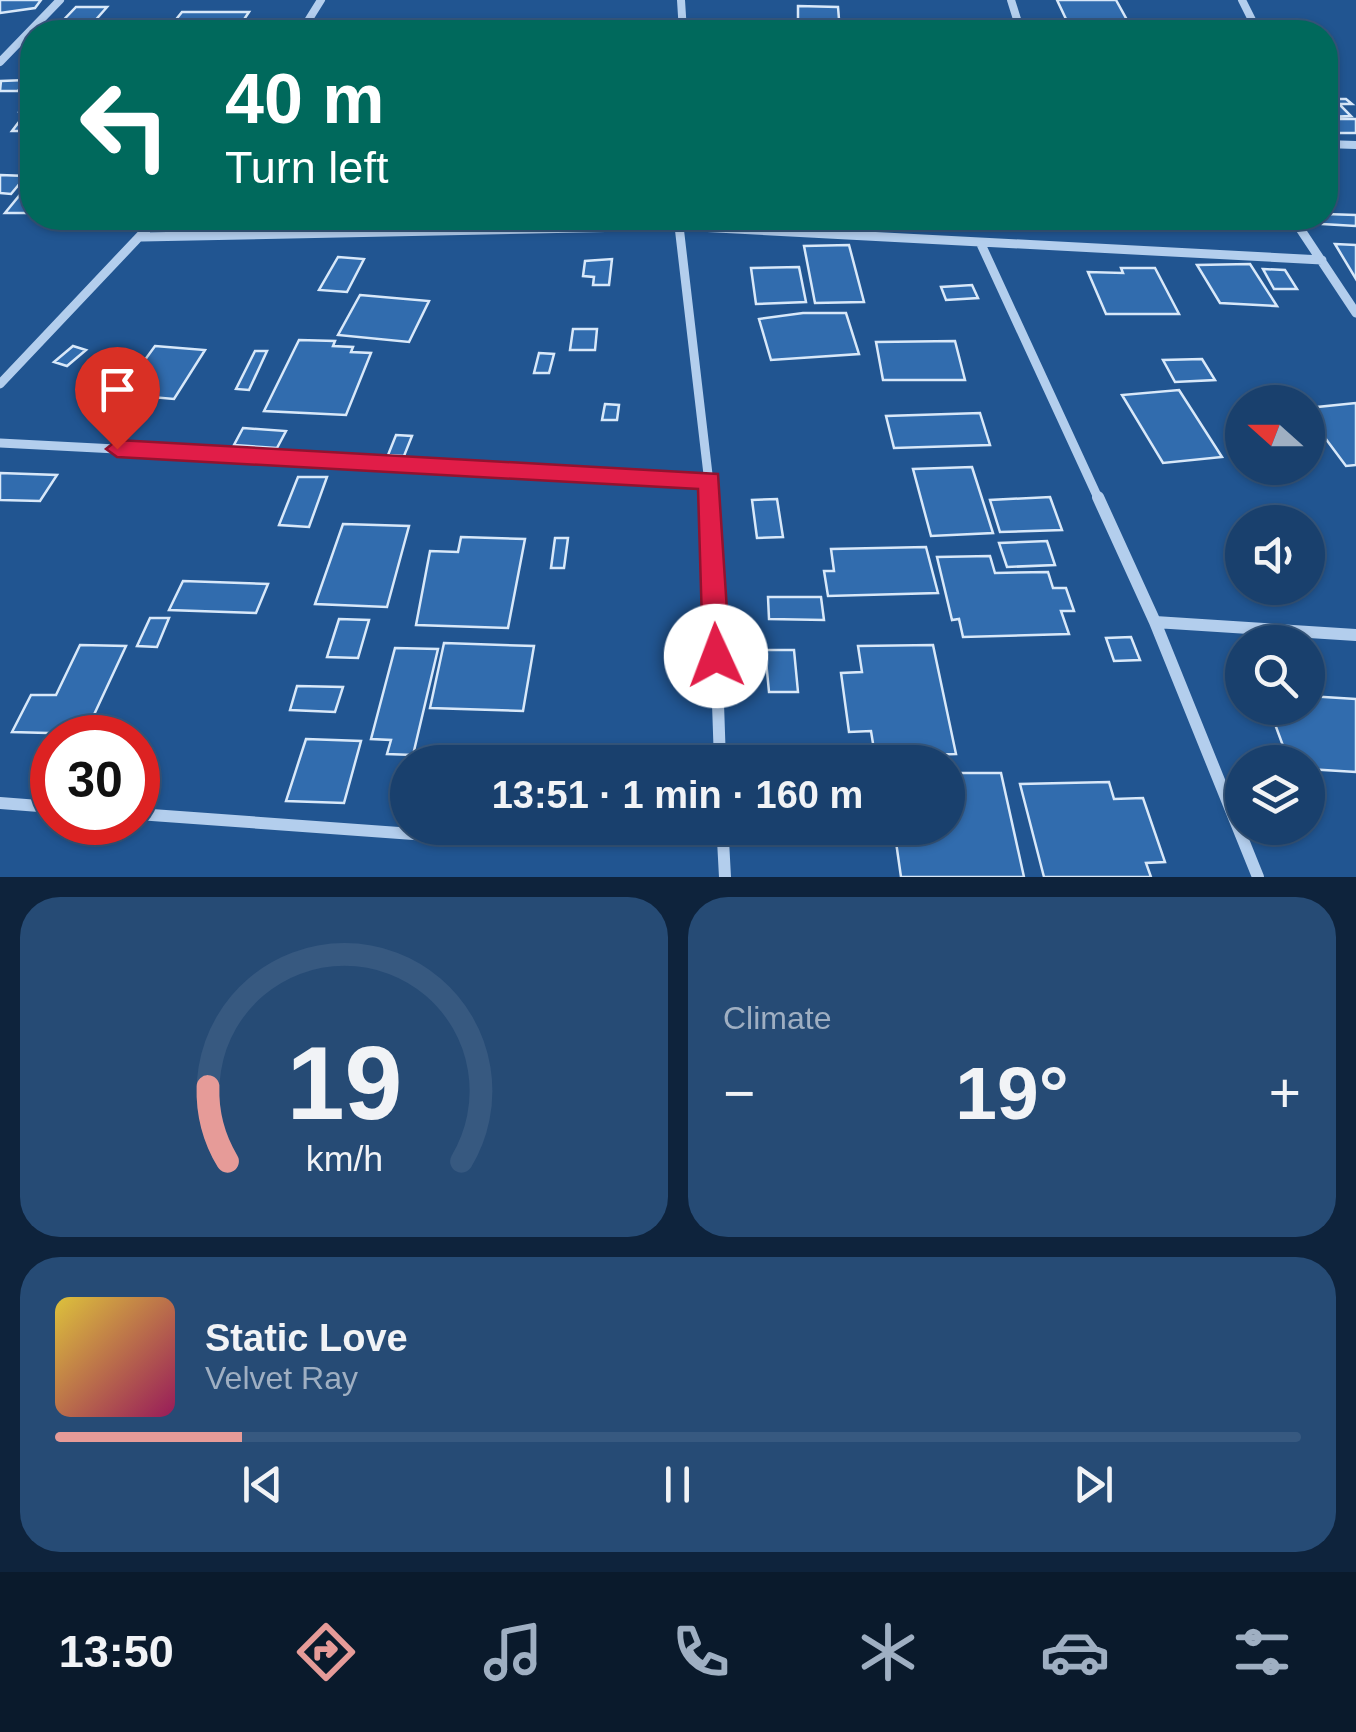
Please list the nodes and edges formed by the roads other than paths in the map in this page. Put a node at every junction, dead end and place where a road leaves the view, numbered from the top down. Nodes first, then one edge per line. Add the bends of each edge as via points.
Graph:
1 (60, 0) edge
2 (41, 20) edge
3 (20, 41) edge
4 (0, 62) edge
5 (148, 230) edge
6 (393, 230) edge
7 (680, 230) edge
8 (799, 230) edge
9 (1302, 230) edge
10 (142, 237) junction
11 (980, 242) junction
12 (1322, 260) junction
13 (1356, 312) edge
14 (0, 384) edge
15 (0, 443) edge
16 (710, 480) junction
17 (1155, 622) junction
18 (1356, 634) edge
19 (719, 745) edge
20 (0, 803) edge
21 (30, 805) edge
22 (160, 816) edge
23 (390, 832) edge
24 (723, 845) edge
25 (725, 877) edge
26 (1258, 877) edge

1 - 2 street
3 - 4 street
5 - 10 street
6 - 10 street
7 - 16 street
8 - 11 street
9 - 12 street
10 - 14 street
11 - 12 street
11 - 17 street
12 - 13 street
15 - 16 street
16 - 19 street
17 - 18 street
17 - 26 street
20 - 21 street
22 - 23 street
24 - 25 street

